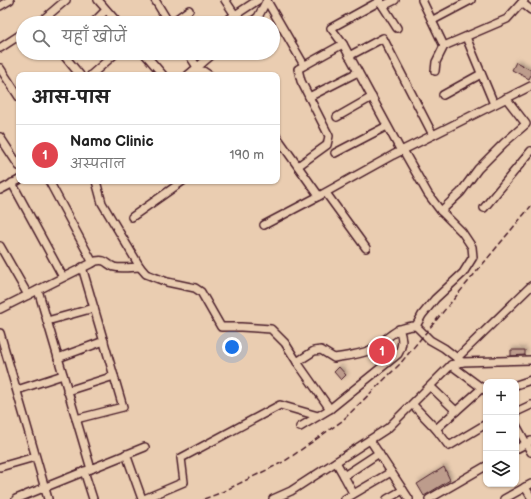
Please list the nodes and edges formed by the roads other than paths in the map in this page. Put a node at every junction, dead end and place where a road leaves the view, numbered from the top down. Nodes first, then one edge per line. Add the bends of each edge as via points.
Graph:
1 (10, 0) edge
2 (66, 0) edge
3 (98, 0) edge
4 (156, 0) edge
5 (224, 0) edge
6 (258, 0) edge
7 (395, 0) edge
8 (422, 0) edge
9 (471, 0) edge
10 (267, 1) edge
11 (523, 1) edge
12 (381, 2) edge
13 (0, 6) edge
14 (106, 10) junction
15 (190, 10) dead end
16 (531, 10) edge
17 (235, 15) joint
18 (47, 16) edge
19 (100, 16) edge
20 (112, 16) edge
21 (166, 16) edge
22 (181, 16) edge
23 (259, 16) edge
24 (276, 16) edge
25 (433, 20) junction
26 (280, 23) edge
27 (397, 28) dead end
28 (466, 37) junction
29 (16, 38) edge
30 (343, 44) junction
31 (444, 46) junction
32 (0, 48) edge
33 (349, 56) junction
34 (68, 60) edge
35 (108, 60) edge
36 (150, 60) edge
37 (190, 60) edge
38 (205, 60) edge
39 (304, 65) junction
40 (0, 68) edge
41 (192, 71) edge
42 (435, 71) dead end
43 (78, 72) edge
44 (94, 72) edge
45 (160, 72) edge
46 (205, 72) edge
47 (358, 72) junction
48 (481, 74) junction
49 (531, 86) edge
50 (16, 92) edge
51 (443, 95) dead end
52 (309, 97) junction
53 (372, 97) junction
54 (506, 98) junction
55 (494, 104) junction
56 (337, 117) dead end
57 (387, 126) junction
58 (433, 135) junction
59 (0, 137) edge
60 (280, 141) edge
61 (402, 151) junction
62 (531, 151) edge
63 (335, 153) dead end
64 (16, 161) edge
65 (298, 166) junction
66 (16, 181) edge
67 (12, 183) junction
68 (51, 184) edge
69 (97, 184) edge
70 (179, 184) edge
71 (0, 190) edge
72 (322, 194) junction
73 (484, 208) dead end
74 (441, 211) junction
75 (132, 217) dead end
76 (264, 225) dead end
77 (0, 246) edge
78 (366, 248) dead end
79 (93, 263) junction
80 (82, 267) junction
81 (140, 267) junction
82 (63, 277) junction
83 (531, 286) edge
84 (38, 290) junction
85 (28, 295) junction
86 (94, 308) junction
87 (0, 309) edge
88 (47, 321) junction
89 (416, 326) junction
90 (399, 329) junction
91 (0, 333) edge
92 (104, 341) junction
93 (2, 349) edge
94 (58, 358) junction
95 (460, 360) junction
96 (531, 360) edge
97 (297, 362) junction
98 (452, 365) junction
99 (63, 375) junction
100 (114, 376) junction
101 (531, 380) edge
102 (519, 384) edge
103 (431, 387) junction
104 (483, 389) edge
105 (17, 390) junction
106 (67, 391) junction
107 (483, 391) edge
108 (413, 405) junction
109 (531, 405) edge
110 (330, 409) junction
111 (519, 411) edge
112 (456, 412) junction
113 (318, 416) junction
114 (76, 419) junction
115 (483, 426) edge
116 (300, 427) dead end
117 (436, 429) junction
118 (519, 429) edge
119 (370, 440) junction
120 (529, 442) edge
121 (144, 447) dead end
122 (519, 447) edge
123 (531, 452) edge
124 (379, 453) junction
125 (126, 454) junction
126 (36, 457) junction
127 (336, 462) junction
128 (0, 467) edge
129 (483, 468) edge
130 (87, 470) junction
131 (391, 472) junction
132 (344, 476) junction
133 (528, 486) edge
134 (44, 488) junction
135 (403, 490) junction
136 (352, 491) dead end
137 (531, 497) edge
138 (16, 499) edge
139 (48, 499) edge
140 (93, 499) edge
141 (143, 499) edge
142 (273, 499) edge
143 (345, 499) edge
144 (387, 499) edge
145 (409, 499) edge
146 (429, 499) edge
147 (504, 499) edge

1 - 13 street
2 - 18 street
3 - 14 street
4 - 21 street
5 - 17 street
6 - 17 street
7 - 12 street
8 - 25 street
9 - 25 street
10 - 23 street
10 - 24 street
11 - 16 street
11 - 28 street via 507,19
12 - 27 street
12 - 30 street via 332,28
14 - 19 street
14 - 20 street
15 - 22 street
25 - 31 street
26 - 39 street
28 - 31 street
28 - 48 street
29 - 32 street
30 - 33 street
30 - 39 street
31 - 42 street via 436,62
33 - 47 street
33 - 58 street via 383,38
34 - 43 street
35 - 44 street
36 - 45 street
37 - 41 street
38 - 41 street
39 - 52 street via 298,69
40 - 50 street
41 - 46 street
47 - 52 street
47 - 53 street
48 - 51 street
48 - 55 street
49 - 54 street
52 - 65 street via 329,136 327,145
53 - 56 street
53 - 57 street
54 - 55 street
54 - 74 street via 526,124 478,169 461,192
55 - 58 street
57 - 61 street
57 - 63 street
58 - 61 street
59 - 64 street
60 - 65 street
61 - 72 street
61 - 74 street
62 - 73 street
65 - 72 street
66 - 67 street
67 - 71 street
67 - 82 street
68 - 79 street
69 - 81 street via 102,203
70 - 75 street
72 - 76 street
72 - 78 street
74 - 89 street via 466,237 472,247 473,257 463,273 435,299
77 - 85 street
79 - 80 street
79 - 81 street via 102,260 114,266
80 - 82 street
80 - 86 street
81 - 97 street via 146,274 201,292 221,327 271,329 285,343
82 - 84 street
83 - 95 street
84 - 85 street
84 - 88 street
85 - 87 street
86 - 88 street
86 - 92 street
88 - 94 street
89 - 90 street
89 - 95 street via 430,340
90 - 97 street via 370,350 334,358 320,350
90 - 110 street via 403,338 398,354
91 - 93 street
92 - 94 street
92 - 100 street
93 - 105 street
94 - 99 street
95 - 96 street
95 - 98 street
97 - 110 street
98 - 103 street
98 - 104 street
99 - 105 street
99 - 106 street
100 - 106 street
100 - 114 street via 123,407
101 - 102 street
103 - 108 street
103 - 112 street
105 - 126 street
106 - 114 street
107 - 112 street
108 - 117 street
108 - 119 street via 388,428
109 - 111 street
110 - 113 street
112 - 117 street
113 - 116 street
113 - 141 street via 280,405 181,458 184,482
114 - 130 street
115 - 117 street via 449,446
118 - 120 street
119 - 124 street
119 - 127 street
120 - 122 street
120 - 123 street
121 - 125 street
124 - 131 street
124 - 132 street
125 - 130 street
125 - 141 street
126 - 128 street
126 - 134 street
127 - 132 street
127 - 142 street via 291,491
129 - 146 street
130 - 134 street
130 - 140 street
131 - 135 street
131 - 143 street
132 - 136 street
133 - 137 street
133 - 147 street
134 - 138 street
134 - 139 street
135 - 144 street
135 - 145 street

